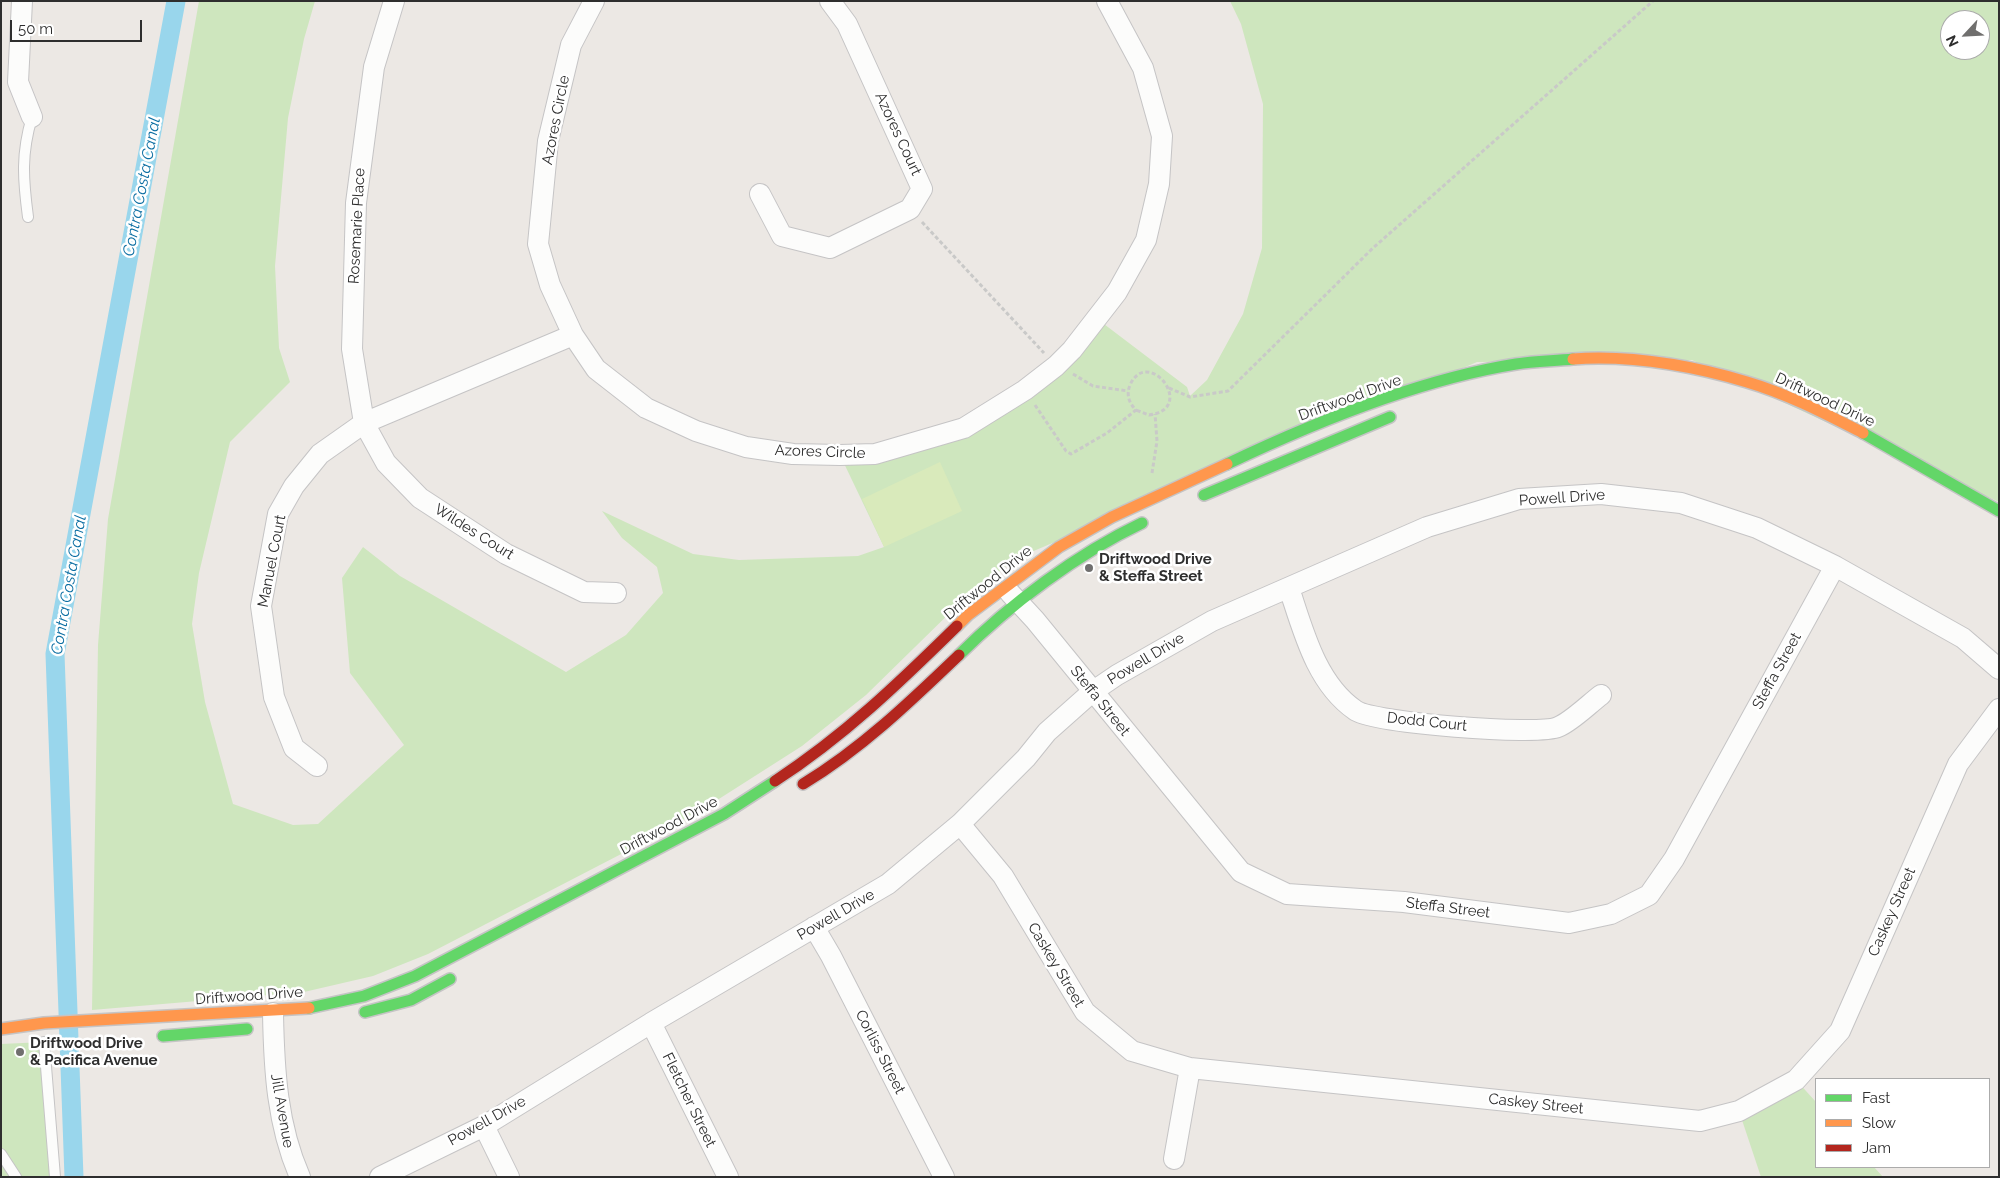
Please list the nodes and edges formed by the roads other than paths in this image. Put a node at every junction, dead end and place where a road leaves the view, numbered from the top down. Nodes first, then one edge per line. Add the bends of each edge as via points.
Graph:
1 (22, 1) edge
2 (394, 1) edge
3 (830, 1) edge
4 (1107, 1) edge
5 (591, 2) edge
6 (32, 117) joint
7 (760, 194) dead end
8 (28, 217) dead end
9 (573, 335) junction
10 (1397, 414) dead end
11 (364, 423) junction
12 (1193, 500) dead end
13 (1999, 511) edge
14 (1149, 520) dead end
15 (1835, 566) junction
16 (1004, 586) junction
17 (1289, 588) junction
18 (616, 593) dead end
19 (1021, 603) junction
20 (1999, 669) edge
21 (1092, 692) junction
22 (1601, 695) dead end
23 (1999, 709) edge
24 (317, 766) dead end
25 (796, 789) dead end
26 (960, 824) junction
27 (814, 928) junction
28 (463, 972) dead end
29 (356, 1015) dead end
30 (651, 1023) junction
31 (269, 1024) junction
32 (1, 1029) edge
33 (151, 1036) dead end
34 (44, 1042) dead end
35 (1190, 1068) junction
36 (484, 1126) junction
37 (1, 1154) edge
38 (1174, 1160) dead end
39 (13, 1175) edge
40 (55, 1177) edge
41 (300, 1177) edge
42 (380, 1177) edge
43 (509, 1177) edge
44 (728, 1177) edge
45 (944, 1177) edge

1 - 6 street via 18,82
2 - 11 street, Rosemarie Place via 374,67 356,203 352,349
3 - 7 street, Azores Court via 847,24 922,189 910,209 830,248 782,236
4 - 9 street, Azores Circle via 1143,68 1162,136 1160,184 1146,240 1117,292 1072,350 1025,390 964,428 875,454 793,454 746,447 696,432 646,408 596,369
5 - 9 street, Azores Circle via 571,45 548,141 538,244 550,284
6 - 8 lane via 24,142 22,172
9 - 11 street, Manuel Court
10 - 12 street, Driftwood Drive
11 - 18 street, Wildes Court via 386,463 420,498 506,554 584,592
11 - 24 street, Manuel Court via 320,454 294,486 278,514 261,606 274,698 294,748
13 - 16 street, Driftwood Drive via 1862,433 1803,403 1748,382 1635,361 1579,359 1517,364 1439,381 1343,415 1249,453 1148,500 1059,547
14 - 19 street via 1123,532 1059,573
15 - 17 street, Powell Drive via 1757,528 1681,502 1601,494 1519,499 1427,527
15 - 20 street, Powell Drive via 1963,638
15 - 21 street, Steffa Street via 1674,859 1649,895 1611,914 1569,923 1404,902 1287,894 1241,872
16 - 19 street, Steffa Street
16 - 31 street, Driftwood Drive via 968,615 889,693 817,754 724,814 415,976 364,996 300,1010
17 - 21 street, Powell Drive via 1212,620
17 - 22 street, Dodd Court via 1307,643 1325,677 1356,711 1394,721 1494,729 1558,728
19 - 21 street, Steffa Street
19 - 25 street via 987,627 900,711 836,764
21 - 26 street, Powell Drive via 1047,732 1026,758
23 - 35 street, Caskey Street via 1958,764 1840,1031 1796,1080 1739,1111 1700,1121
26 - 27 street, Powell Drive via 888,884
26 - 35 street, Caskey Street via 1003,876 1085,1012 1132,1051
27 - 30 street, Powell Drive
27 - 45 street, Corliss Street
28 - 29 street via 411,1000
30 - 36 street, Powell Drive
30 - 44 street, Fletcher Street
31 - 32 street, Driftwood Drive via 206,1014 44,1023
31 - 33 street, Driftwood Drive
31 - 41 street, Jill Avenue via 276,1088 291,1156
34 - 40 lane
35 - 38 street
36 - 42 street, Powell Drive
36 - 43 street
37 - 39 lane

